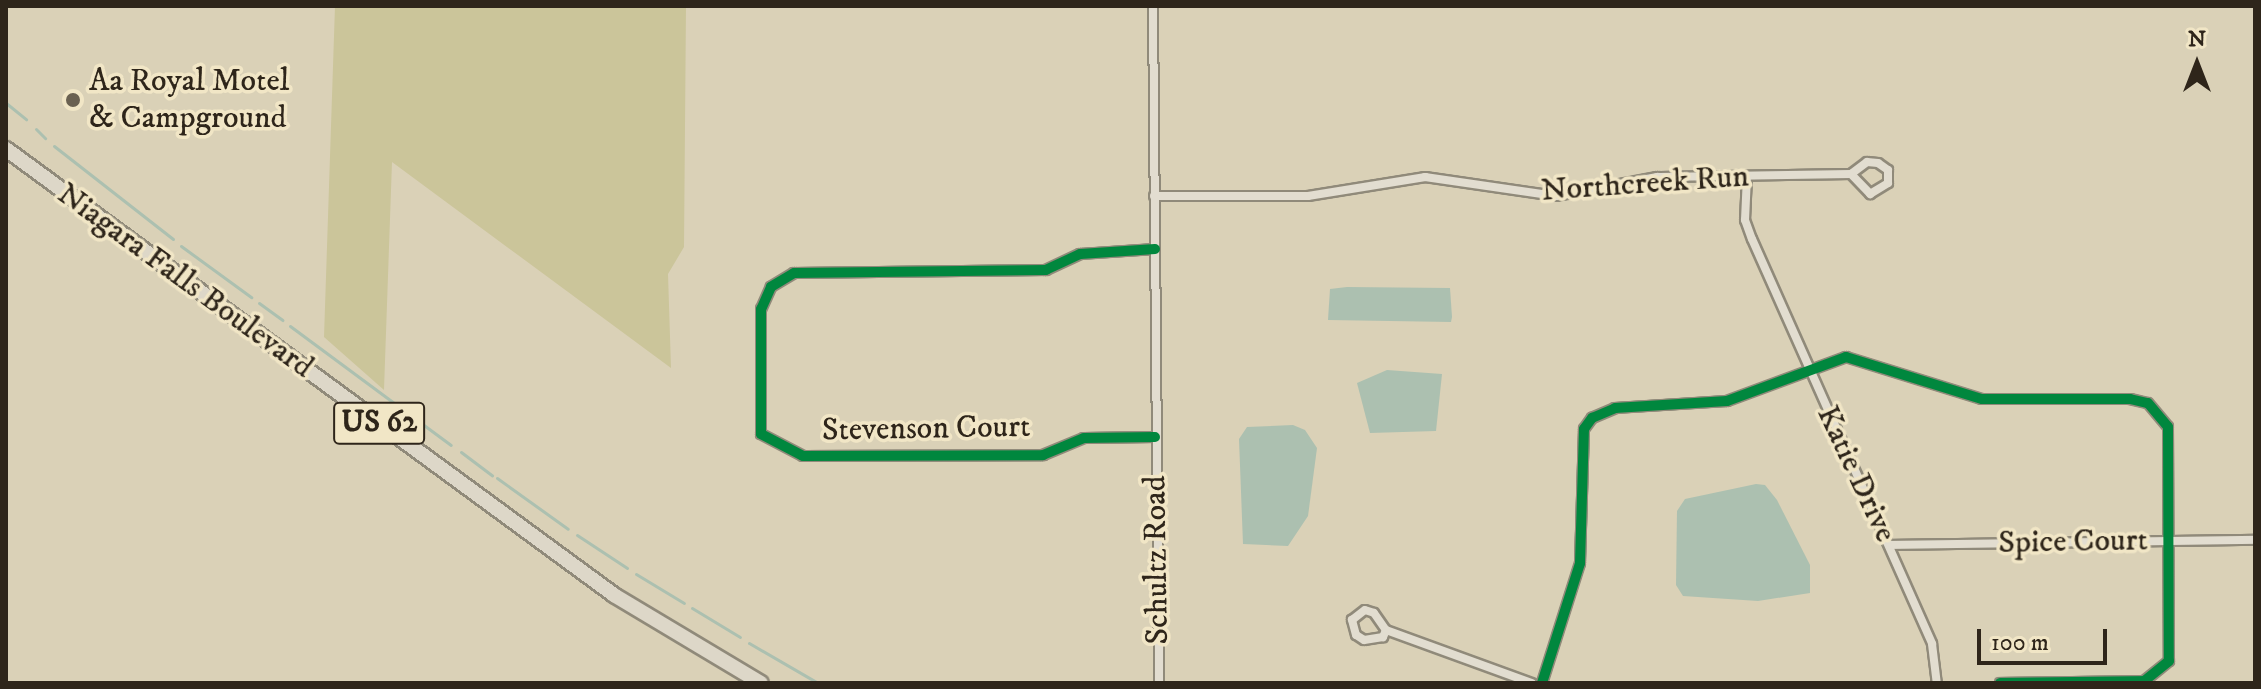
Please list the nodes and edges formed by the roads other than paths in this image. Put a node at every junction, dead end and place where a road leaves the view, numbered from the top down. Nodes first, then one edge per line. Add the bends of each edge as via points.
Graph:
1 (1153, 6) edge
2 (6, 149) edge
3 (1851, 174) junction
4 (1747, 176) junction
5 (1154, 196) junction
6 (1155, 249) junction
7 (1807, 369) junction
8 (1155, 437) junction
9 (2170, 540) junction
10 (2255, 540) edge
11 (1890, 545) junction
12 (1386, 630) dead end
13 (761, 683) edge
14 (1159, 683) edge
15 (1532, 683) edge
16 (1542, 683) edge
17 (1937, 683) edge
18 (2000, 683) edge

1 - 5 street, Schultz Road
2 - 13 main road, Niagara Falls Boulevard / US 62 via 614,595
3 - 3 street, Northcreek Run via 1867,162 1878,163 1888,170 1888,183 1870,194
3 - 4 street, Northcreek Run
4 - 5 street, Northcreek Run via 1657,177 1556,196 1425,177 1308,196
4 - 7 street, Katie Drive via 1745,220
5 - 6 street, Schultz Road
6 - 8 street, Schultz Road
6 - 8 street, Stevenson Court via 1080,254 1046,270 794,273 771,287 761,309 761,434 803,456 1030,455 1084,438
7 - 9 street via 1846,357 1982,399 2148,403 2168,427
7 - 11 street, Katie Drive
7 - 16 street via 1727,401 1615,408 1592,418 1584,429 1580,563
8 - 14 street, Schultz Road
9 - 10 street, Spice Court
9 - 11 street, Spice Court
9 - 18 street via 2173,646 2159,673 2144,681
11 - 17 street, Katie Drive via 1932,644
12 - 15 street

